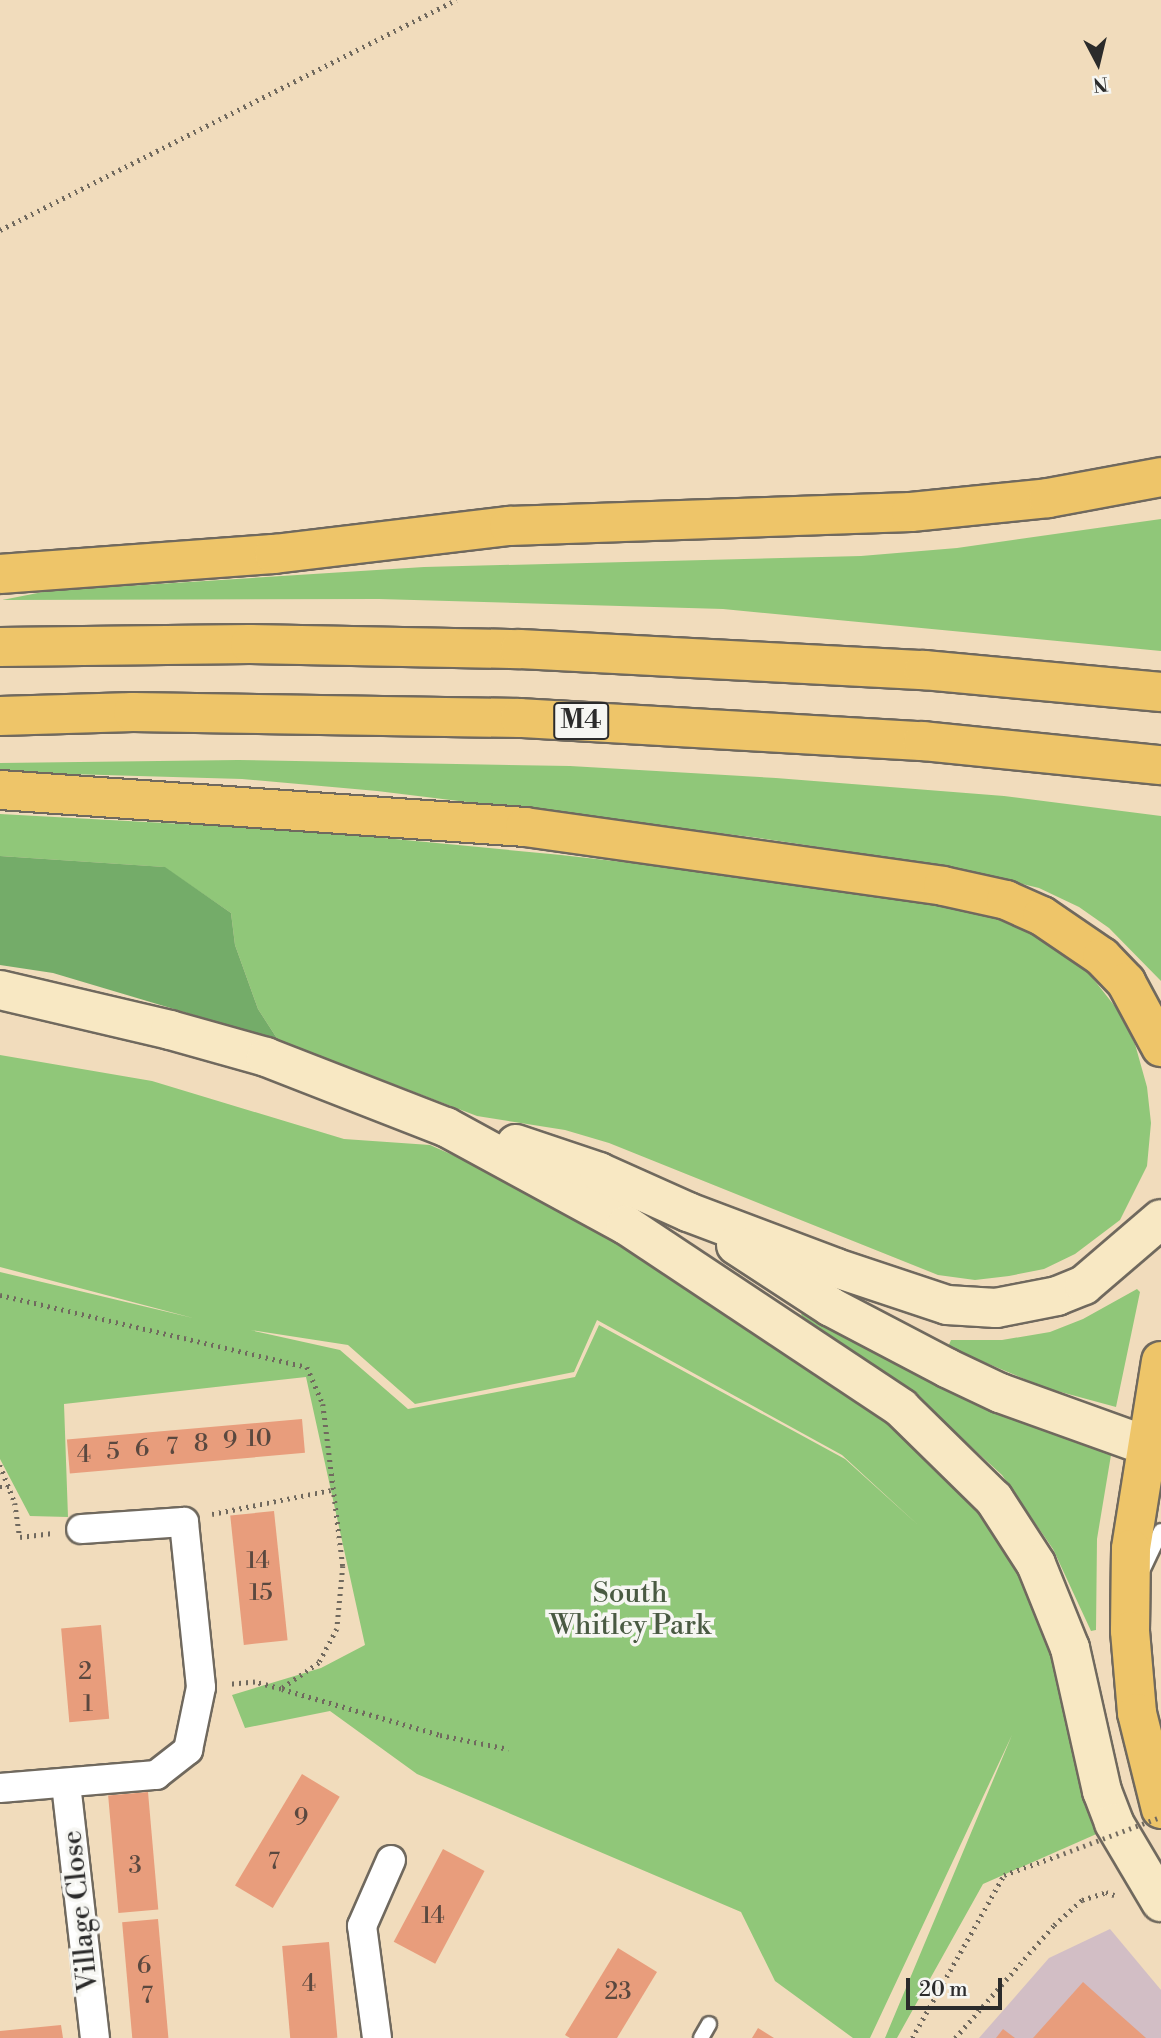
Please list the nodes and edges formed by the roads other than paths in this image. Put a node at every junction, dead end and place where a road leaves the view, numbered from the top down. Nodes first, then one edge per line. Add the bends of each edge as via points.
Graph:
1 (1161, 477) edge
2 (0, 574) edge
3 (0, 646) edge
4 (1161, 692) edge
5 (0, 716) edge
6 (1161, 765) edge
7 (0, 790) edge
8 (0, 990) edge
9 (1161, 1047) edge
10 (446, 1127) junction
11 (688, 1212) junction
12 (1161, 1219) edge
13 (1161, 1361) edge
14 (1154, 1448) edge
15 (81, 1529) road end
16 (1161, 1531) edge
17 (1130, 1595) junction
18 (66, 1784) junction
19 (0, 1788) edge
20 (1161, 1809) edge
21 (391, 1860) dead end
22 (1161, 1902) edge
23 (709, 2024) dead end
24 (95, 2038) edge
25 (377, 2038) edge
26 (701, 2038) edge

1 - 2 highway via 1048,498 911,512 509,526 274,554
3 - 4 highway via 520,649 925,670
5 - 6 highway, M4 via 133,712 520,718 923,741
7 - 9 highway via 525,827 1006,900 1077,937 1126,982
8 - 10 main road via 266,1058
10 - 11 main road via 530,1148 599,1172
10 - 22 main road via 686,1264 901,1408 966,1468 1023,1540 1051,1597 1070,1648 1102,1791 1114,1823
11 - 12 main road via 918,1298 971,1307 1017,1305 1084,1285
11 - 14 main road via 783,1277 914,1351 1000,1393
13 - 14 highway
14 - 17 highway via 1131,1549
15 - 18 street via 184,1522 201,1687 188,1750 156,1774
16 - 17 lane
17 - 20 highway via 1137,1713
18 - 19 street
18 - 24 street, Village Close
21 - 25 street via 362,1926
23 - 26 lane

